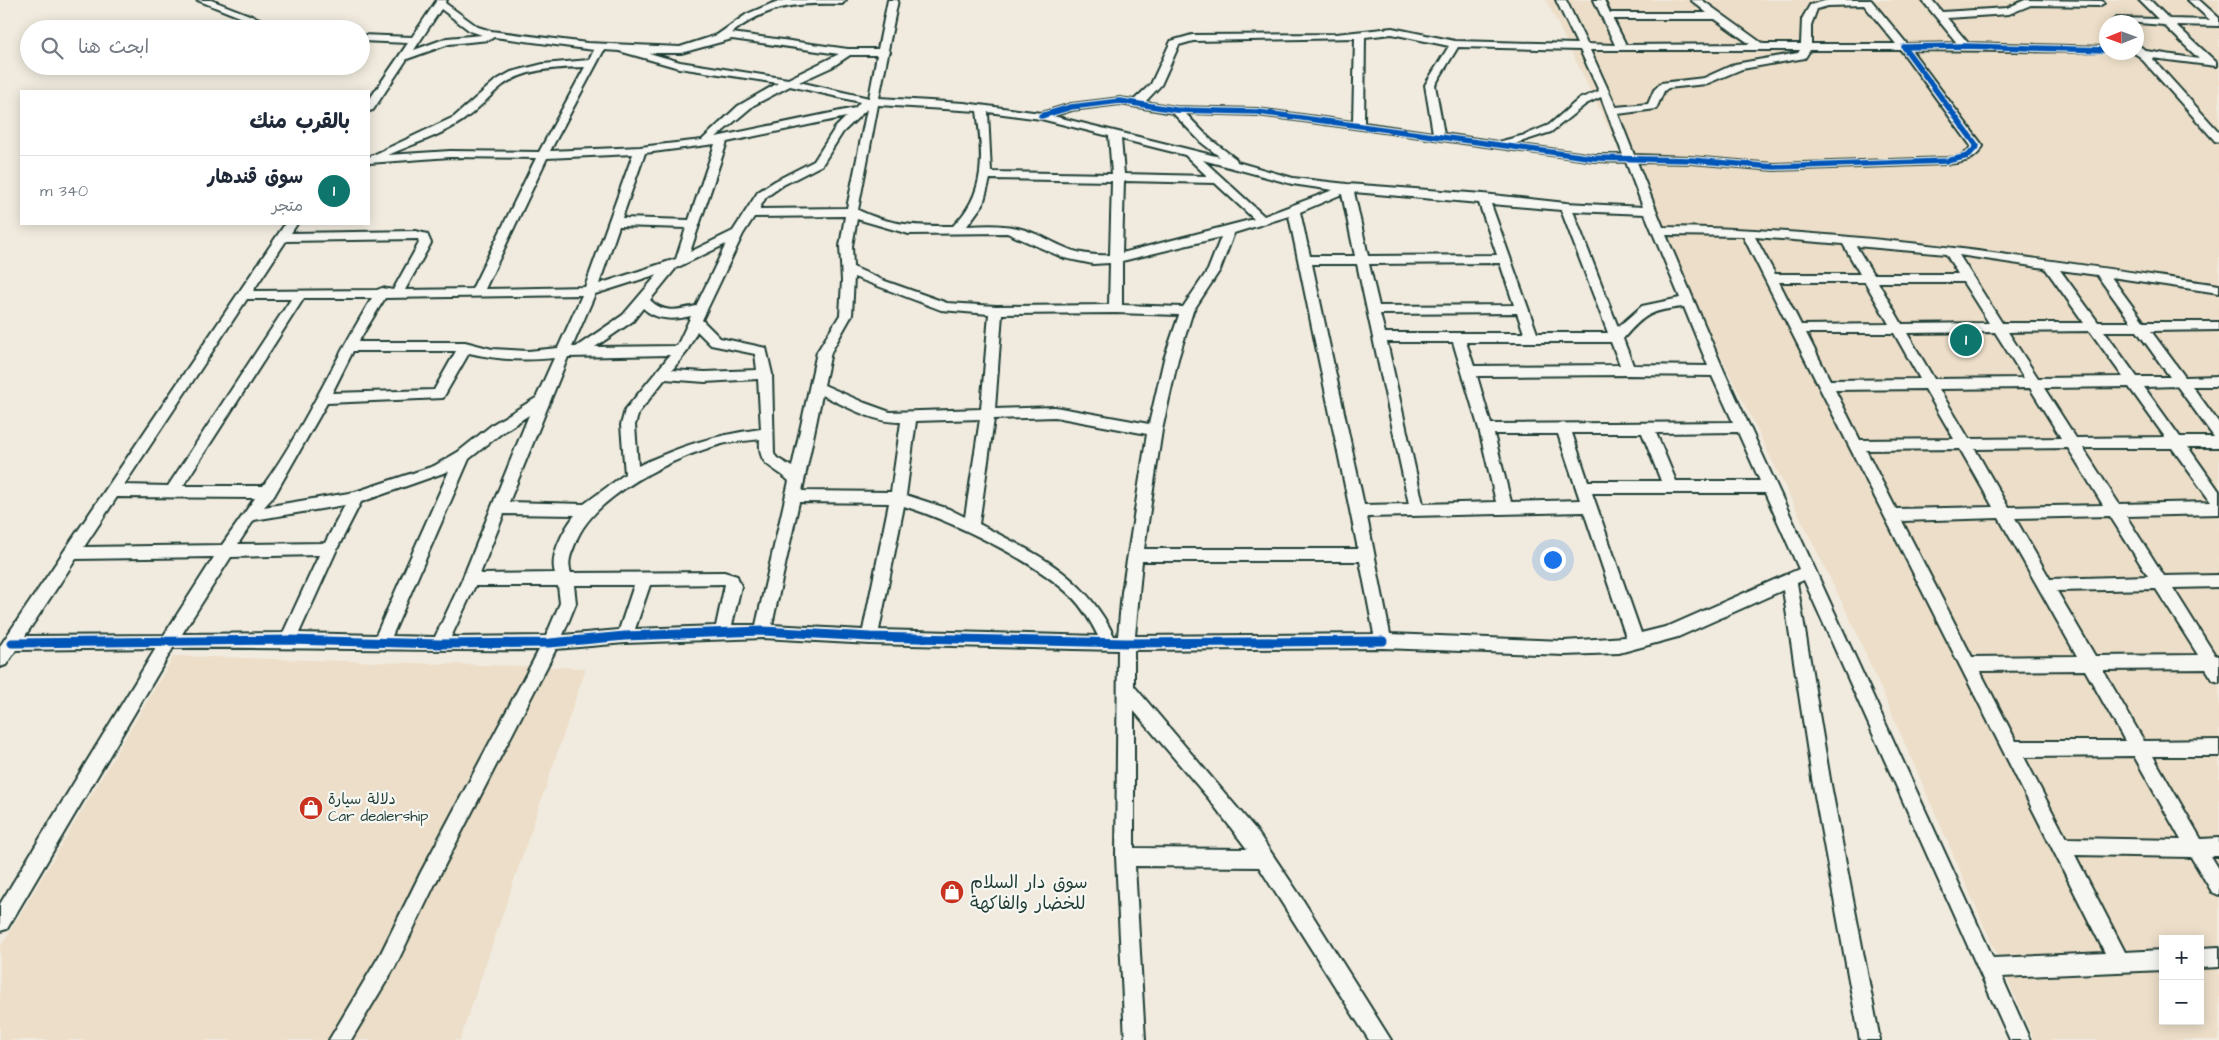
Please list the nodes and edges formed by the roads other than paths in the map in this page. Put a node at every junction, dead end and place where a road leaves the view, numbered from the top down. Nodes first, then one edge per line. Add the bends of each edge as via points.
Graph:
1 (202, 0) edge
2 (894, 0) edge
3 (1561, 0) edge
4 (1599, 0) edge
5 (1696, 0) edge
6 (1928, 0) edge
7 (2144, 0) edge
8 (2193, 0) edge
9 (842, 1) edge
10 (1866, 1) edge
11 (441, 2) edge
12 (2108, 12) edge
13 (1940, 15) junction
14 (1607, 16) junction
15 (1718, 16) junction
16 (256, 20) edge
17 (2168, 22) junction
18 (2219, 23) edge
19 (1360, 35) junction
20 (501, 36) junction
21 (721, 37) junction
22 (370, 38) edge
23 (414, 40) junction
24 (1455, 44) junction
25 (1965, 46) junction
26 (601, 47) junction
27 (1904, 47) junction
28 (1585, 48) junction
29 (1622, 48) junction
30 (1761, 48) junction
31 (1806, 48) junction
32 (623, 49) junction
33 (2099, 50) edge
34 (848, 52) junction
35 (885, 52) junction
36 (2144, 52) edge
37 (403, 57) junction
38 (2144, 59) edge
39 (591, 63) junction
40 (2214, 64) edge
41 (789, 83) junction
42 (1604, 93) junction
43 (872, 102) junction
44 (1138, 102) junction
45 (370, 106) edge
46 (982, 108) junction
47 (857, 110) junction
48 (1176, 110) junction
49 (1612, 111) junction
50 (1041, 116) junction
51 (1358, 124) junction
52 (1115, 136) junction
53 (1439, 136) junction
54 (722, 139) junction
55 (2219, 139) edge
56 (706, 143) junction
57 (1496, 145) junction
58 (640, 150) junction
59 (1188, 152) junction
60 (544, 155) junction
61 (370, 160) edge
62 (370, 160) edge
63 (1632, 160) junction
64 (1241, 168) junction
65 (987, 175) junction
66 (1118, 177) junction
67 (1220, 180) junction
68 (1347, 188) junction
69 (1483, 198) junction
70 (1566, 207) junction
71 (1294, 210) junction
72 (1650, 211) junction
73 (853, 212) junction
74 (751, 213) junction
75 (1262, 220) junction
76 (616, 222) junction
77 (694, 224) junction
78 (290, 225) edge
79 (957, 229) junction
80 (1229, 231) junction
81 (1658, 231) junction
82 (1747, 232) junction
83 (737, 234) junction
84 (282, 237) junction
85 (1847, 240) junction
86 (1950, 250) junction
87 (1115, 259) junction
88 (1504, 259) junction
89 (1306, 260) junction
90 (1363, 260) junction
91 (676, 264) junction
92 (2049, 264) junction
93 (846, 268) junction
94 (2100, 271) junction
95 (1868, 277) junction
96 (1770, 278) junction
97 (1967, 278) junction
98 (2219, 289) edge
99 (590, 291) junction
100 (382, 292) junction
101 (397, 293) junction
102 (300, 294) junction
103 (476, 294) junction
104 (243, 295) junction
105 (643, 300) junction
106 (1688, 302) junction
107 (701, 309) junction
108 (1115, 309) junction
109 (1523, 309) junction
110 (996, 310) junction
111 (1372, 310) junction
112 (1187, 311) junction
113 (696, 322) junction
114 (2219, 326) edge
115 (1997, 327) junction
116 (2092, 327) junction
117 (2140, 327) junction
118 (1897, 328) junction
119 (1797, 330) junction
120 (1458, 337) junction
121 (1532, 337) junction
122 (1379, 338) junction
123 (1616, 338) junction
124 (349, 346) junction
125 (465, 347) junction
126 (681, 350) junction
127 (571, 352) junction
128 (1628, 370) junction
129 (1468, 371) junction
130 (1717, 371) junction
131 (660, 374) junction
132 (765, 374) junction
133 (2219, 381) edge
134 (2032, 382) junction
135 (2133, 382) junction
136 (2180, 382) junction
137 (1929, 384) junction
138 (1826, 385) junction
139 (817, 387) junction
140 (322, 398) junction
141 (542, 401) junction
142 (988, 414) junction
143 (909, 418) junction
144 (1743, 427) junction
145 (1563, 428) junction
146 (1647, 428) junction
147 (1486, 429) junction
148 (1155, 430) junction
149 (768, 433) junction
150 (2219, 434) edge
151 (2175, 442) junction
152 (2219, 442) edge
153 (1963, 444) junction
154 (2070, 444) junction
155 (1856, 445) junction
156 (463, 456) junction
157 (632, 476) junction
158 (797, 479) junction
159 (1671, 487) junction
160 (1770, 487) junction
161 (1584, 488) junction
162 (112, 491) junction
163 (172, 491) junction
164 (269, 492) junction
165 (793, 496) junction
166 (356, 498) junction
167 (898, 498) junction
168 (2219, 502) edge
169 (1589, 506) junction
170 (499, 508) junction
171 (1506, 508) junction
172 (2219, 508) edge
173 (1418, 509) junction
174 (587, 510) junction
175 (2113, 510) junction
176 (1358, 511) junction
177 (2004, 512) junction
178 (248, 515) junction
179 (1892, 515) junction
180 (972, 526) junction
181 (330, 549) junction
182 (225, 552) junction
183 (72, 553) junction
184 (1137, 555) junction
185 (1367, 555) junction
186 (1807, 572) junction
187 (644, 578) junction
188 (565, 579) junction
189 (470, 580) junction
190 (1789, 581) junction
191 (2219, 581) edge
192 (2159, 582) junction
193 (2045, 585) junction
194 (763, 631) junction
195 (723, 632) junction
196 (625, 636) junction
197 (870, 637) junction
198 (169, 640) junction
199 (288, 640) junction
200 (381, 642) junction
201 (1118, 642) junction
202 (1383, 642) junction
203 (1636, 642) junction
204 (12, 643) junction
205 (440, 644) junction
206 (550, 644) junction
207 (0, 660) edge
208 (2090, 662) junction
209 (1968, 664) junction
210 (2216, 666) edge
211 (1126, 688) junction
212 (2219, 748) edge
213 (2011, 749) junction
214 (2141, 749) junction
215 (2060, 846) junction
216 (2219, 847) edge
217 (2196, 848) junction
218 (1125, 857) junction
219 (1264, 858) junction
220 (2219, 886) edge
221 (0, 922) edge
222 (2219, 957) edge
223 (2204, 958) edge
224 (2159, 960) edge
225 (2120, 962) junction
226 (1988, 968) junction
227 (339, 1040) edge
228 (1135, 1040) edge
229 (1381, 1040) edge
230 (1870, 1040) edge
231 (2020, 1040) edge

1 - 16 street
2 - 35 street
3 - 28 street
4 - 14 street
5 - 15 street
6 - 13 street
7 - 17 street
8 - 18 street
9 - 21 street via 773,3 757,8
10 - 27 street
10 - 31 street via 1813,7 1804,31
11 - 20 street via 474,29
11 - 23 street
12 - 13 street via 2029,2 2009,10
12 - 17 street
13 - 25 street
14 - 15 street
14 - 29 street
15 - 30 street
17 - 18 street
17 - 40 street
19 - 24 street via 1392,31
19 - 44 street via 1192,38 1179,41 1172,48 1156,85
19 - 51 street
20 - 26 street
20 - 37 street via 447,41
21 - 32 street via 681,50
21 - 34 street via 746,37
22 - 23 street
23 - 37 street
24 - 28 street
24 - 53 street via 1430,85
25 - 27 street
25 - 33 street
26 - 32 street
26 - 39 street
27 - 31 street
27 - 63 street via 1974,139 1975,152 1968,157 1946,161 1774,167 1691,160
28 - 29 street
28 - 42 street
29 - 30 street
30 - 31 street
31 - 49 street via 1801,56 1739,66 1706,81 1665,85 1659,90 1652,107
32 - 41 street via 679,65
34 - 35 street
34 - 41 street via 815,73
35 - 43 street
36 - 40 street
37 - 45 street
38 - 55 street
39 - 60 street
39 - 61 street via 532,69 515,74 456,120
41 - 43 street
41 - 56 street via 738,111
42 - 49 street
42 - 57 street via 1587,97 1570,114 1544,131
43 - 46 street
43 - 47 street
43 - 73 street
44 - 48 street
44 - 50 street via 1092,104
46 - 50 street
46 - 65 street
47 - 54 street
47 - 74 street via 838,130 818,163 771,188 762,195
48 - 51 street via 1258,112
48 - 64 street via 1206,141
49 - 63 street
50 - 52 street
51 - 53 street
52 - 59 street
52 - 66 street
53 - 57 street
54 - 56 street
54 - 77 street
56 - 58 street
57 - 63 street
58 - 60 street
58 - 76 street
59 - 64 street
59 - 67 street
60 - 62 street via 450,154
60 - 103 street
63 - 72 street
64 - 68 street via 1292,181
65 - 66 street
65 - 79 street via 968,221
66 - 67 street
66 - 87 street
67 - 75 street
68 - 69 street
68 - 71 street
68 - 90 street
69 - 70 street
69 - 88 street
70 - 72 street
70 - 123 street
71 - 75 street
71 - 89 street
72 - 81 street
73 - 74 street
73 - 79 street via 869,220 909,230
73 - 93 street via 846,246
74 - 83 street
75 - 80 street
76 - 77 street
76 - 99 street
77 - 91 street
78 - 84 street
79 - 87 street via 1007,229 1074,256 1093,260
80 - 87 street
80 - 112 street via 1214,270
81 - 82 street
81 - 106 street
82 - 85 street
82 - 96 street
83 - 91 street
83 - 107 street
84 - 101 street via 423,237 425,242
84 - 104 street
85 - 86 street
85 - 95 street
86 - 92 street
86 - 97 street
87 - 108 street
88 - 90 street
88 - 109 street
89 - 90 street
89 - 176 street
90 - 111 street
91 - 99 street
91 - 105 street
92 - 94 street
92 - 116 street
93 - 110 street via 927,302 960,309
93 - 139 street via 846,315 824,352
94 - 98 street
94 - 117 street
95 - 96 street
95 - 97 street
95 - 118 street
96 - 119 street
97 - 115 street
99 - 103 street
99 - 127 street
100 - 101 street
100 - 102 street
100 - 124 street
101 - 103 street
102 - 104 street
102 - 163 street
104 - 162 street
105 - 107 street via 652,311 661,315 680,315
105 - 127 street via 614,329
106 - 123 street via 1640,310
106 - 130 street
107 - 113 street
108 - 110 street
108 - 112 street
109 - 111 street
109 - 121 street
110 - 142 street
111 - 122 street
112 - 148 street via 1171,359
113 - 126 street
113 - 132 street via 716,342 760,351
114 - 117 street
115 - 116 street
115 - 118 street
115 - 134 street
116 - 117 street
116 - 135 street
117 - 136 street
118 - 119 street
118 - 137 street
119 - 138 street
120 - 121 street
120 - 122 street
120 - 129 street
121 - 123 street
122 - 173 street
123 - 128 street
124 - 125 street
124 - 140 street
125 - 127 street via 492,354 528,356
125 - 140 street via 438,395
126 - 127 street
126 - 131 street
127 - 141 street
128 - 129 street
128 - 130 street
129 - 147 street
130 - 144 street
131 - 132 street via 706,377
131 - 157 street via 630,417
132 - 149 street
133 - 136 street
134 - 135 street
134 - 137 street
134 - 154 street
135 - 136 street
135 - 151 street
136 - 150 street
137 - 138 street
137 - 153 street
138 - 155 street
139 - 143 street via 878,414
139 - 158 street
140 - 164 street
141 - 156 street via 498,428
141 - 170 street
142 - 143 street
142 - 148 street via 1063,413
142 - 180 street
143 - 167 street
144 - 146 street
144 - 160 street
145 - 146 street
145 - 147 street
145 - 161 street
146 - 159 street
147 - 171 street
148 - 184 street
149 - 157 street via 701,445
149 - 158 street via 767,459
151 - 152 street
151 - 154 street
151 - 168 street
153 - 154 street
153 - 155 street
153 - 177 street
154 - 175 street
155 - 179 street
156 - 166 street via 440,470
156 - 200 street
157 - 174 street
158 - 165 street
159 - 160 street
159 - 161 street
160 - 186 street
161 - 169 street
162 - 163 street
162 - 183 street
163 - 164 street
164 - 178 street
165 - 167 street
165 - 194 street
166 - 178 street
166 - 181 street
167 - 180 street
167 - 197 street
169 - 171 street
169 - 203 street
170 - 174 street
170 - 189 street
171 - 173 street
172 - 175 street
173 - 176 street
174 - 188 street via 572,530 560,565
175 - 177 street
175 - 192 street
176 - 185 street
177 - 179 street
177 - 193 street
178 - 182 street
179 - 209 street
180 - 201 street via 1030,558 1078,594
181 - 182 street
181 - 199 street
182 - 183 street
182 - 198 street
183 - 204 street
184 - 185 street
184 - 201 street
185 - 202 street
186 - 190 street
186 - 226 street
187 - 188 street
187 - 195 street via 731,580 733,586
187 - 196 street
188 - 189 street
188 - 206 street via 568,603
189 - 205 street
190 - 203 street via 1680,629
190 - 230 street via 1822,785
191 - 192 street
192 - 193 street
192 - 210 street
193 - 208 street
194 - 195 street
194 - 197 street
195 - 196 street
196 - 206 street
197 - 201 street
198 - 199 street
198 - 204 street
198 - 221 street
199 - 200 street
200 - 205 street
201 - 202 street
201 - 211 street
202 - 203 street via 1583,649
204 - 207 street
205 - 206 street
206 - 227 street via 388,960
208 - 209 street
208 - 210 street
208 - 214 street
209 - 213 street
211 - 218 street
211 - 219 street
212 - 214 street
213 - 214 street
213 - 215 street
214 - 217 street
215 - 217 street
215 - 225 street
216 - 217 street
217 - 220 street
218 - 219 street
218 - 228 street
219 - 229 street
222 - 223 street
224 - 225 street
225 - 226 street
226 - 231 street

